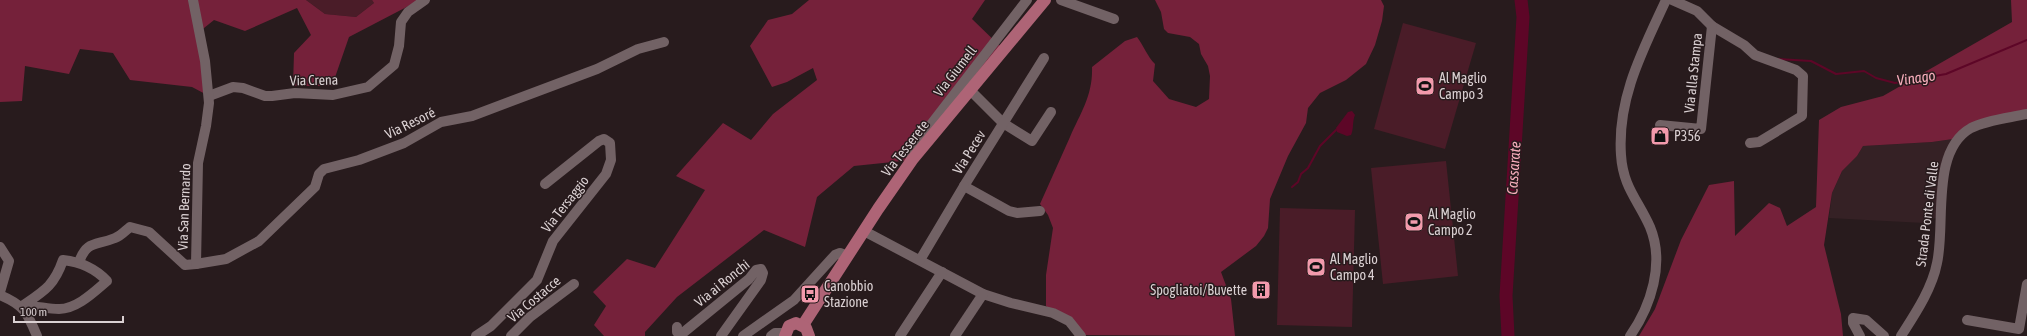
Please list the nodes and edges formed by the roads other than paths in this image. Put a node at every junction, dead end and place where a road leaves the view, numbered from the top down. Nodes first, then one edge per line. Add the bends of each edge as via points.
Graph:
1 (193, 0) edge
2 (425, 0) edge
3 (1027, 0) edge
4 (1045, 0) edge
5 (1061, 0) edge
6 (1666, 0) edge
7 (1672, 0) edge
8 (1114, 19) dead end
9 (1712, 26) junction
10 (664, 42) dead end
11 (1044, 58) dead end
12 (970, 90) junction
13 (209, 96) junction
14 (1051, 112) dead end
15 (2027, 114) edge
16 (1003, 124) junction
17 (1660, 125) dead end
18 (1750, 143) dead end
19 (912, 160) junction
20 (545, 184) dead end
21 (964, 186) junction
22 (1040, 211) dead end
23 (864, 231) junction
24 (0, 247) edge
25 (848, 256) junction
26 (920, 260) junction
27 (79, 262) junction
28 (196, 264) junction
29 (942, 272) junction
30 (574, 284) dead end
31 (2027, 284) edge
32 (0, 292) edge
33 (983, 294) junction
34 (0, 295) edge
35 (22, 306) junction
36 (1967, 320) dead end
37 (803, 325) junction
38 (677, 327) dead end
39 (2023, 330) edge
40 (785, 334) edge
41 (37, 336) edge
42 (476, 336) edge
43 (511, 336) edge
44 (720, 336) edge
45 (743, 336) edge
46 (770, 336) edge
47 (809, 336) edge
48 (900, 336) edge
49 (955, 336) edge
50 (1081, 336) edge
51 (1630, 336) edge
52 (1860, 336) edge
53 (1884, 336) edge
54 (1901, 336) edge

1 - 13 street, Via San Bernardo
2 - 13 street, Via Crena via 408,12 401,22 394,66 364,88 332,95 295,93 269,96 236,87
3 - 19 street, Via Giumell via 914,146 910,154
4 - 12 main road, Via Tesserete
5 - 8 street
6 - 51 street via 1633,72 1623,113 1623,173 1632,198 1650,227 1657,262 1654,283 1644,312
7 - 9 street via 1697,11
9 - 17 street, Via alla Stampa via 1701,129
9 - 18 street via 1744,45 1755,55 1796,70 1803,76 1802,116 1759,142
10 - 28 street, Via Resoré via 638,49 597,69 472,116 441,122 404,143 367,157 324,169 319,174 315,187 259,241 226,259
11 - 16 street, Via Pecev
12 - 16 street, Via Pecev
12 - 19 main road, Via Tesserete
13 - 28 street, Via San Bernardo via 198,163
14 - 16 street, Via Pecev via 1032,141
15 - 54 street, Strada Ponte di Valle via 1972,128 1960,138 1951,152 1944,170 1938,263 1917,311
16 - 21 street, Via Pecev
19 - 23 main road, Via Tesserete
20 - 42 street, Via Tersaggio via 600,141 604,139 610,143 611,160 606,174 553,241 537,280 491,326
21 - 22 street, Via Pecev via 1008,211
21 - 26 street
23 - 25 main road, Via Tesserete
23 - 26 street
24 - 32 street via 9,261
25 - 37 main road, Via Tesserete
25 - 45 street via 840,253 835,255 794,300
26 - 29 street
27 - 28 street, Via San Bernardo via 87,246 117,238 130,227 149,232 184,265
27 - 35 street via 63,260 57,277 43,292
27 - 35 street via 100,273 107,282 83,301 67,308
29 - 33 street
29 - 48 street
30 - 43 street, Via Costacce via 530,317
31 - 39 street
33 - 49 street
33 - 50 street via 1053,312 1069,321
34 - 35 street
35 - 41 street
36 - 39 street
37 - 40 main road via 792,324
37 - 47 main road
38 - 44 street, Via ai Ronchi via 677,332 684,332 749,279 756,270 761,269 761,280
40 - 46 street via 775,333
52 - 53 street via 1853,318 1866,320

